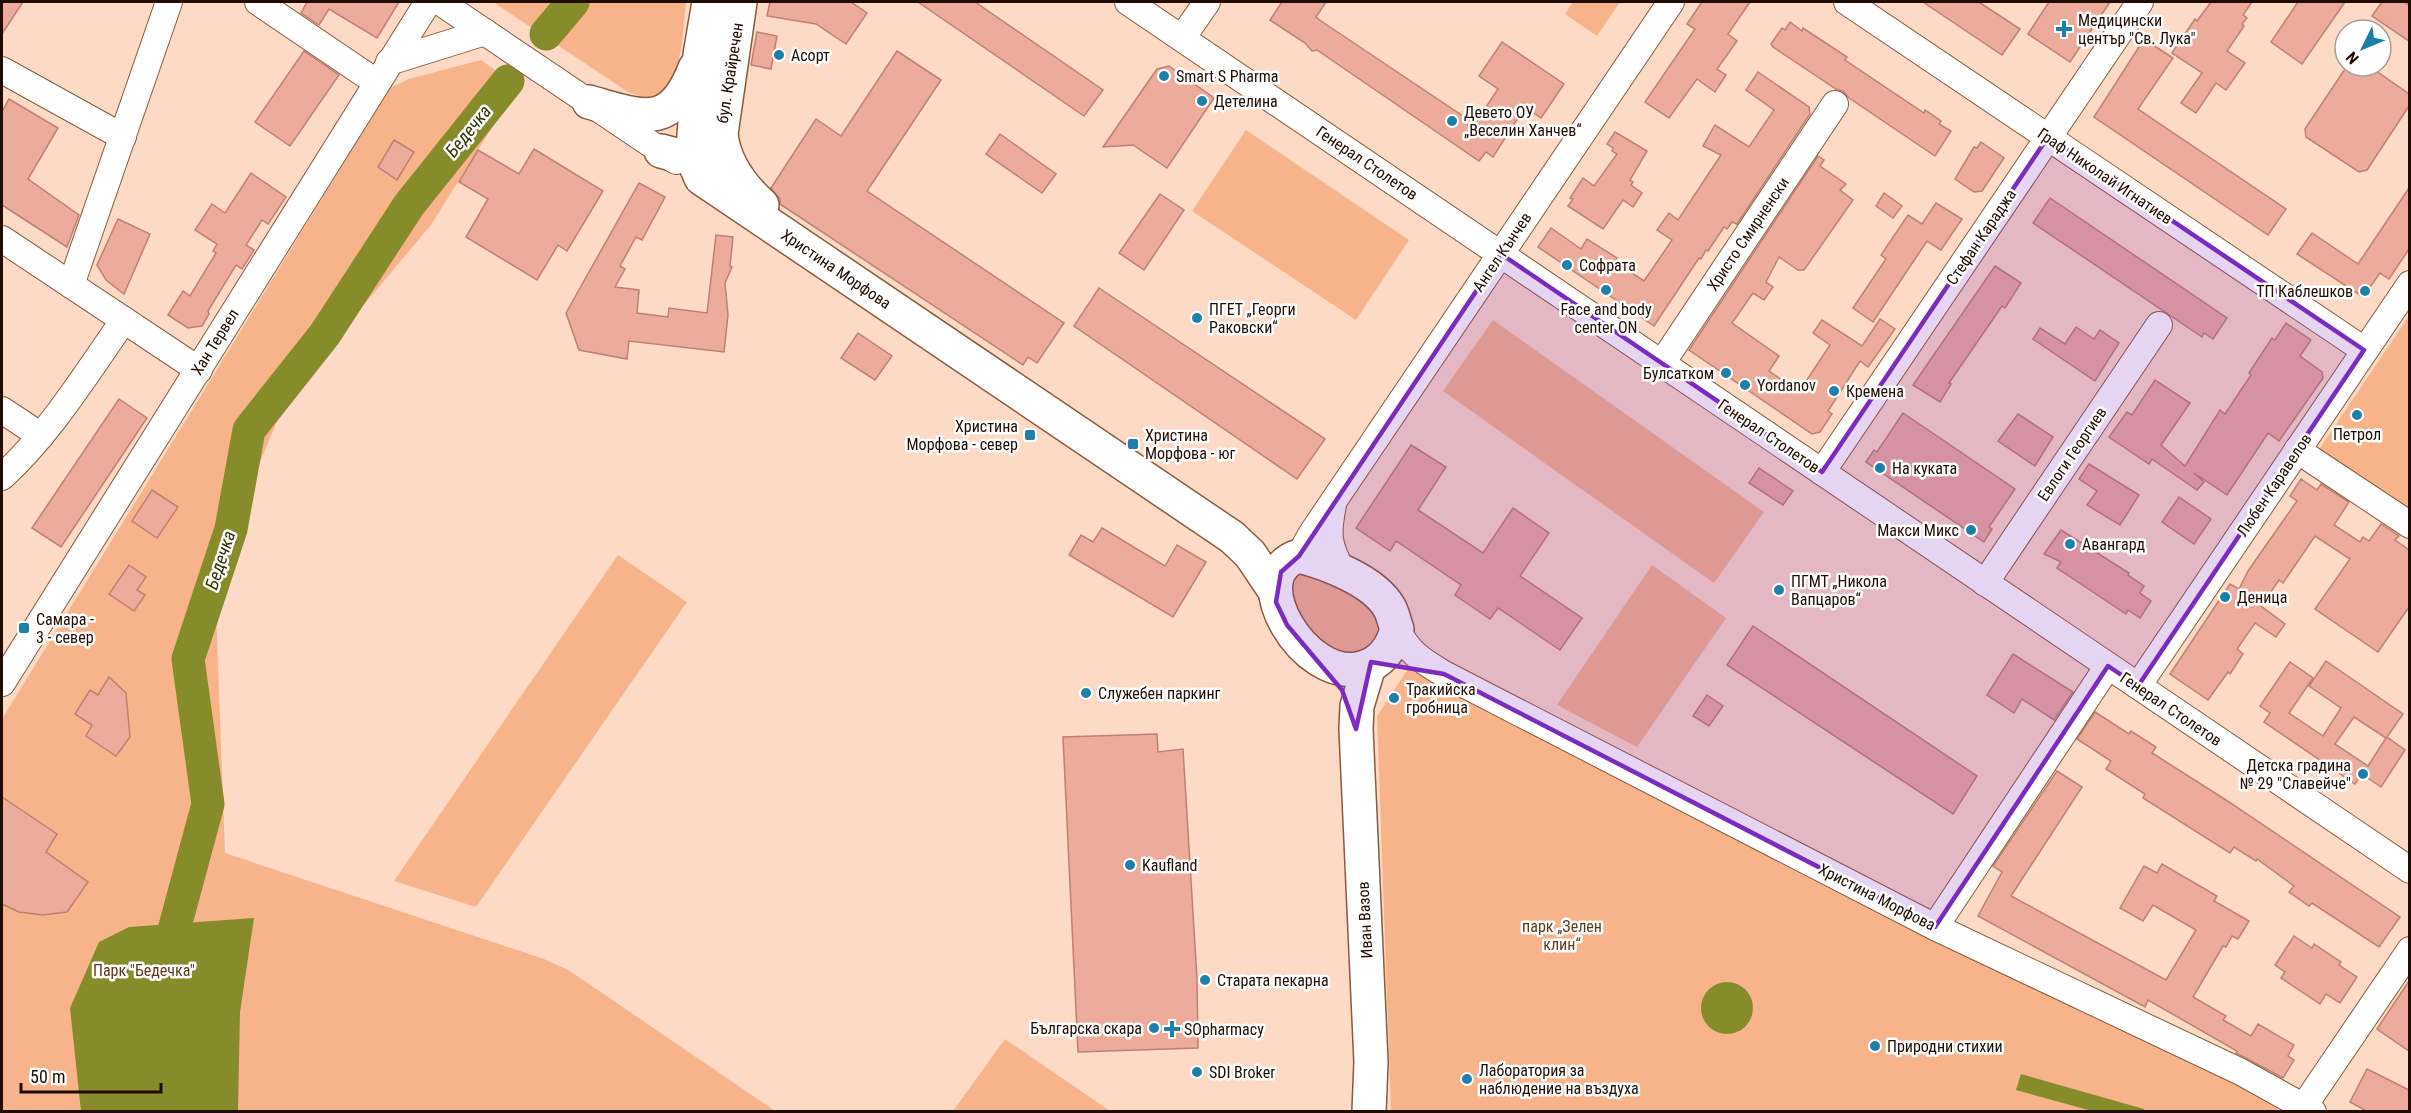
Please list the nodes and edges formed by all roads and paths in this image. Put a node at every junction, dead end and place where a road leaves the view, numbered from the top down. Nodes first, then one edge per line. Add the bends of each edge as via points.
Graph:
1 (169, 2) edge
2 (258, 2) edge
3 (428, 2) edge
4 (440, 2) edge
5 (709, 2) edge
6 (740, 2) edge
7 (1128, 2) edge
8 (1207, 2) edge
9 (1671, 2) edge
10 (1846, 2) edge
11 (2140, 2) edge
12 (490, 35) junction
13 (1182, 38) junction
14 (700, 55) junction
15 (2, 70) edge
16 (382, 72) junction
17 (589, 102) junction
18 (1835, 104) dead end
19 (722, 124) junction
20 (123, 137) junction
21 (2048, 137) junction
22 (685, 159) junction
23 (2, 239) edge
24 (813, 254) junction
25 (1501, 254) junction
26 (2409, 284) edge
27 (71, 285) junction
28 (124, 320) junction
29 (2159, 325) dead end
30 (2364, 351) junction
31 (1662, 363) junction
32 (198, 370) junction
33 (2, 410) edge
34 (41, 436) junction
35 (2297, 450) junction
36 (1822, 472) junction
37 (2, 477) edge
38 (1333, 502) junction
39 (2409, 525) edge
40 (1232, 537) junction
41 (1296, 556) junction
42 (1342, 571) junction
43 (1985, 583) junction
44 (1275, 591) junction
45 (1396, 629) junction
46 (1325, 664) junction
47 (1372, 664) junction
48 (2108, 666) junction
49 (1444, 674) junction
50 (2, 683) edge
51 (2138, 686) junction
52 (1356, 729) junction
53 (2409, 870) edge
54 (1935, 927) junction
55 (2409, 950) edge
56 (2309, 1109) edge
57 (1369, 1112) edge

1 - 20 street
2 - 16 street
3 - 16 street, Хан Тервел
4 - 12 street, Христина Морфова
5 - 14 main road, бул. Крайречен
6 - 19 main road, бул. Крайречен
7 - 13 street, Генерал Столетов
8 - 13 street
9 - 25 street, Ангел Кънчев
10 - 21 street, Граф Николай Игнатиев
11 - 21 street, Стефан Караджа
12 - 16 street
12 - 17 street, Христина Морфова
13 - 25 street, Генерал Столетов
14 - 17 main road via 682,96 668,109 641,116
14 - 22 main road, бул. Крайречен
15 - 20 street
16 - 32 street, Хан Тервел
17 - 22 street, Христина Морфова
18 - 31 street, Христо Смирненски
19 - 22 main road
19 - 24 main road, бул. Крайречен via 724,151 742,184
20 - 27 street
21 - 30 street, Граф Николай Игнатиев
21 - 36 street, Стефан Караджа
22 - 24 main road, Христина Морфова
23 - 27 street
24 - 40 main road, Христина Морфова
25 - 31 street, Генерал Столетов
25 - 38 street, Ангел Кънчев
26 - 30 street, Любен Каравелов
27 - 28 street
28 - 32 street
28 - 34 street
29 - 43 street, Евлоги Георгиев
30 - 35 street, Любен Каравелов
31 - 36 street, Генерал Столетов
32 - 50 street, Хан Тервел
33 - 34 street
34 - 37 street
35 - 39 street
35 - 51 street, Любен Каравелов
36 - 43 street, Генерал Столетов
38 - 41 street, Ангел Кънчев
38 - 42 street, Ангел Кънчев via 1328,541
40 - 41 main road, Христина Морфова
40 - 44 main road, Христина Морфова via 1250,554
41 - 42 main road via 1318,560
41 - 44 main road via 1281,572
42 - 45 main road via 1379,595 1388,606
43 - 48 street, Генерал Столетов
44 - 46 main road via 1287,625
45 - 47 main road via 1388,650
45 - 49 street, Христина Морфова via 1416,657
46 - 47 main road via 1338,670
46 - 52 main road, Иван Вазов via 1351,708
47 - 49 street, Христина Морфова via 1413,666
47 - 52 main road, Иван Вазов via 1358,706
48 - 51 street, Генерал Столетов
48 - 54 street
49 - 54 street, Христина Морфова
51 - 53 street, Генерал Столетов
52 - 57 main road, Иван Вазов via 1371,1062
54 - 56 street, Христина Морфова via 2241,1072
55 - 56 street

